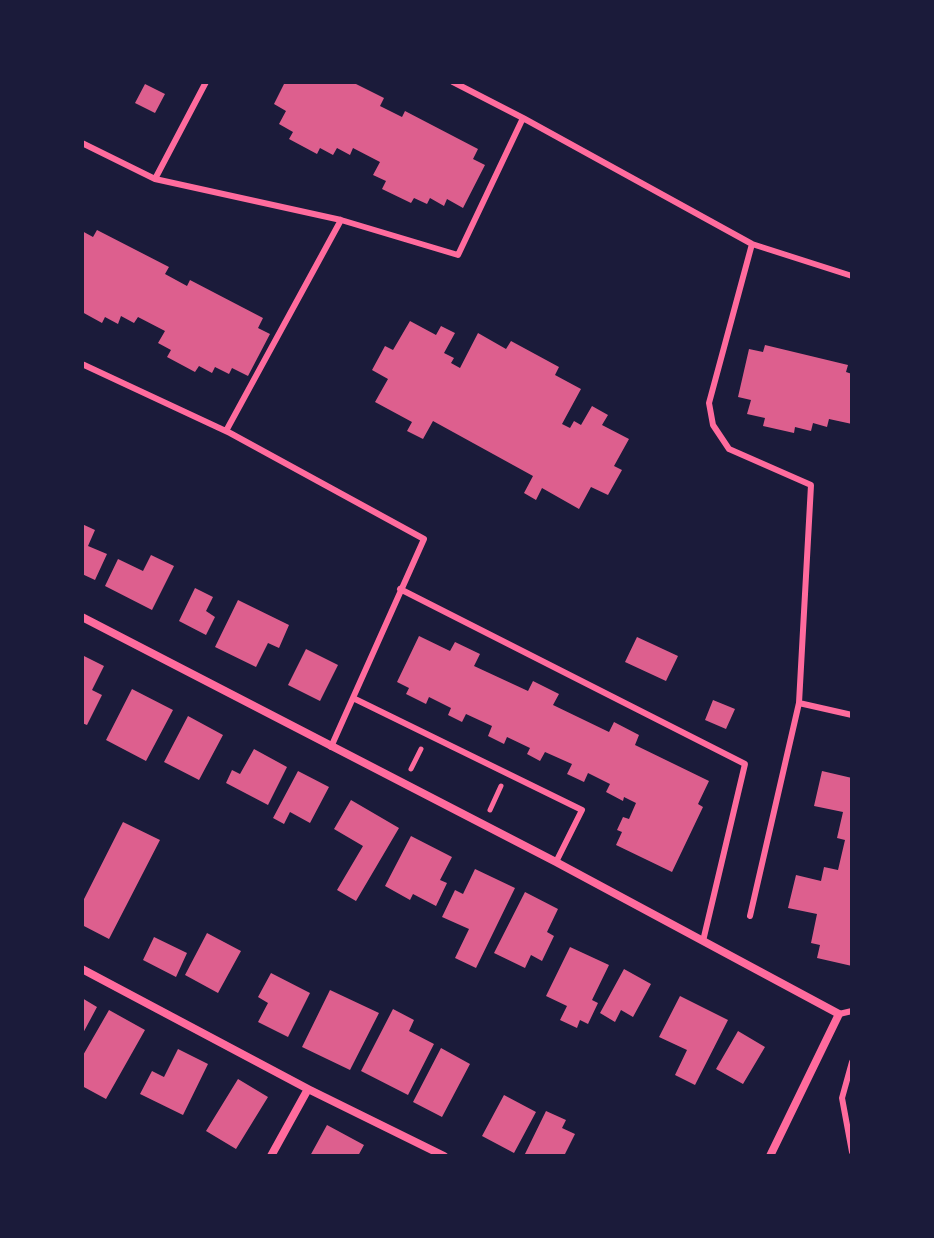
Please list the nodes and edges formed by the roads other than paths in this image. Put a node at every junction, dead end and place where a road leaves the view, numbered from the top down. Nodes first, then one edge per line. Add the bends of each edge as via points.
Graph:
1 (206, 82) edge
2 (453, 82) edge
3 (523, 118) junction
4 (82, 143) edge
5 (155, 179) junction
6 (341, 220) junction
7 (752, 244) junction
8 (852, 276) edge
9 (82, 364) edge
10 (226, 431) junction
11 (400, 589) junction
12 (82, 617) edge
13 (353, 698) junction
14 (799, 703) junction
15 (852, 715) edge
16 (331, 747) junction
17 (556, 862) junction
18 (750, 916) dead end
19 (703, 941) junction
20 (82, 969) edge
21 (852, 1011) edge
22 (839, 1014) junction
23 (852, 1062) edge
24 (308, 1089) junction
25 (852, 1152) edge
26 (271, 1156) edge
27 (444, 1156) edge
28 (770, 1156) edge

1 - 5 lane
2 - 3 lane
3 - 6 lane via 458,255
3 - 7 lane
4 - 5 lane
5 - 6 lane
6 - 10 lane
7 - 8 lane
7 - 14 lane via 709,403 713,425 729,449 811,485
9 - 10 lane
10 - 11 lane via 424,539
11 - 13 lane
11 - 19 lane via 745,764
12 - 16 street
13 - 16 lane
13 - 17 lane via 582,810
14 - 15 lane
14 - 18 lane
16 - 17 street
17 - 19 street
19 - 22 street
20 - 24 street
21 - 22 lane
22 - 28 street
23 - 25 lane via 842,1098
24 - 26 street
24 - 27 street

